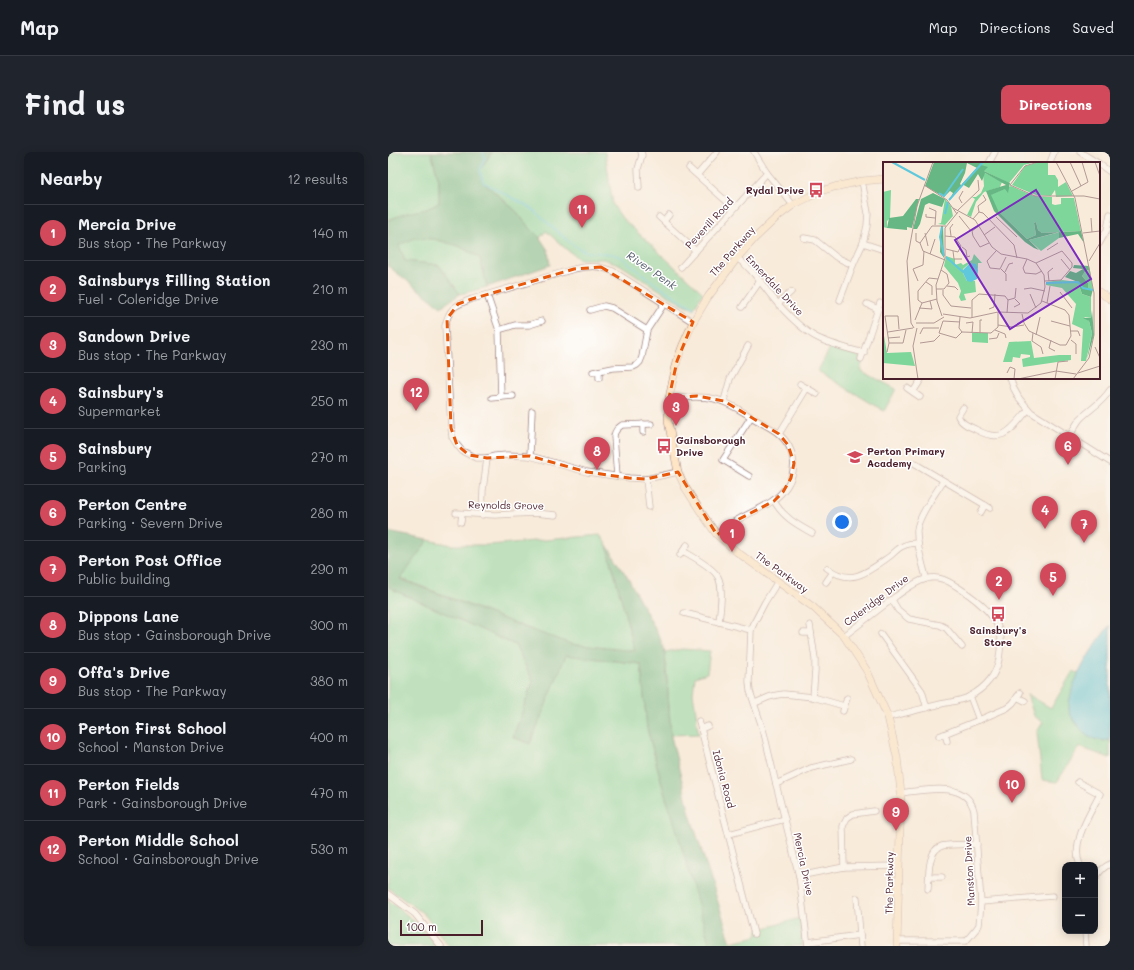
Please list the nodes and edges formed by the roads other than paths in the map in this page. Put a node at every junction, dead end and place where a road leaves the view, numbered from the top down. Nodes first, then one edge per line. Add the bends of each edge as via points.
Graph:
1 (641, 152) edge
2 (717, 152) edge
3 (754, 152) edge
4 (993, 152) edge
5 (1054, 152) edge
6 (1080, 152) edge
7 (1096, 152) edge
8 (989, 162) edge
9 (1050, 162) edge
10 (1097, 162) edge
11 (1100, 164) edge
12 (690, 168) dead end
13 (1110, 172) edge
14 (767, 173) junction
15 (698, 174) junction
16 (883, 179) edge
17 (862, 181) junction
18 (639, 188) dead end
19 (793, 205) junction
20 (734, 208) junction
21 (1110, 214) edge
22 (669, 215) dead end
23 (804, 238) dead end
24 (1100, 242) edge
25 (862, 243) junction
26 (696, 250) junction
27 (883, 250) edge
28 (737, 258) junction
29 (853, 265) junction
30 (681, 267) dead end
31 (760, 281) junction
32 (791, 292) dead end
33 (1100, 293) edge
34 (487, 295) junction
35 (1110, 299) edge
36 (840, 300) dead end
37 (664, 304) junction
38 (778, 304) junction
39 (867, 304) dead end
40 (742, 307) dead end
41 (590, 310) dead end
42 (542, 321) dead end
43 (693, 322) junction
44 (498, 330) junction
45 (647, 330) junction
46 (748, 346) dead end
47 (599, 378) dead end
48 (921, 379) edge
49 (1010, 379) edge
50 (800, 384) dead end
51 (807, 388) junction
52 (907, 388) dead end
53 (913, 392) junction
54 (1109, 392) edge
55 (817, 394) dead end
56 (513, 396) dead end
57 (501, 397) junction
58 (920, 397) dead end
59 (492, 398) dead end
60 (669, 398) junction
61 (724, 401) junction
62 (963, 408) dead end
63 (1028, 410) junction
64 (532, 411) dead end
65 (751, 417) junction
66 (644, 424) junction
67 (651, 424) dead end
68 (643, 432) dead end
69 (779, 434) junction
70 (1070, 436) junction
71 (530, 456) junction
72 (486, 458) junction
73 (1110, 462) edge
74 (914, 463) dead end
75 (678, 472) junction
76 (617, 476) junction
77 (749, 476) dead end
78 (646, 478) junction
79 (943, 481) junction
80 (774, 501) junction
81 (649, 507) dead end
82 (981, 512) dead end
83 (456, 513) dead end
84 (462, 514) junction
85 (482, 515) junction
86 (555, 516) dead end
87 (461, 522) dead end
88 (812, 533) dead end
89 (717, 535) junction
90 (918, 543) junction
91 (687, 545) dead end
92 (827, 568) dead end
93 (833, 572) junction
94 (926, 578) junction
95 (778, 581) junction
96 (826, 582) dead end
97 (892, 600) junction
98 (684, 613) dead end
99 (719, 622) junction
100 (810, 625) dead end
101 (751, 630) junction
102 (811, 633) junction
103 (803, 634) dead end
104 (881, 634) dead end
105 (844, 636) junction
106 (962, 647) dead end
107 (970, 696) junction
108 (813, 697) junction
109 (847, 698) dead end
110 (1025, 701) dead end
111 (755, 703) junction
112 (927, 708) junction
113 (888, 717) junction
114 (979, 720) junction
115 (699, 721) dead end
116 (708, 726) dead end
117 (701, 729) junction
118 (947, 741) dead end
119 (851, 759) dead end
120 (1078, 782) dead end
121 (776, 784) junction
122 (901, 793) junction
123 (874, 811) dead end
124 (785, 819) junction
125 (729, 834) junction
126 (977, 844) junction
127 (1079, 862) edge
128 (1110, 864) edge
129 (899, 866) junction
130 (844, 867) junction
131 (1098, 874) edge
132 (799, 876) junction
133 (929, 877) junction
134 (942, 877) dead end
135 (928, 889) dead end
136 (388, 894) edge
137 (1053, 896) dead end
138 (857, 898) dead end
139 (981, 902) junction
140 (754, 934) dead end
141 (1085, 934) edge
142 (860, 936) junction
143 (808, 944) edge
144 (897, 944) edge
145 (967, 944) edge
146 (441, 946) edge
147 (861, 946) edge
148 (1086, 946) edge

1 - 18 street via 638,169
2 - 15 street
3 - 14 street
4 - 8 street
5 - 9 street
6 - 10 street
7 - 10 street
11 - 13 street
12 - 15 street
14 - 19 street
14 - 20 street, Peverill Road
15 - 20 street
16 - 17 street, The Parkway
17 - 19 street, The Parkway via 821,191
17 - 25 street via 868,218
19 - 28 street, The Parkway via 761,232
20 - 26 street, Peverill Road
21 - 24 street via 1107,230
22 - 26 street via 662,219
23 - 29 street via 815,240 836,257
25 - 27 street
25 - 29 street
26 - 30 street, Peverill Road
28 - 31 street, Ennerdale Drive
28 - 43 street, The Parkway
29 - 36 street
31 - 38 street, Ennerdale Drive
31 - 40 street
32 - 38 street
33 - 35 street
34 - 37 street via 588,266 613,271
34 - 44 street
34 - 72 street via 458,304 449,315 445,326 452,437 462,451 476,458
37 - 43 street
37 - 45 street
38 - 39 street, Ennerdale Drive via 816,337 862,356 879,306
41 - 45 street via 604,306 612,308
42 - 44 street
43 - 60 street, The Parkway via 677,361
44 - 57 street
45 - 47 street via 640,362 633,367 596,371
46 - 61 street via 730,379
48 - 53 street
49 - 63 street
50 - 51 street
51 - 55 street
51 - 69 street
52 - 53 street
53 - 58 street
54 - 70 street via 1079,420
56 - 57 street
57 - 59 street
60 - 61 street via 697,396
60 - 75 street, The Parkway via 668,421
61 - 65 street
62 - 63 street via 958,416 961,421 983,434 992,436 1007,432
63 - 70 street
64 - 71 street
65 - 69 street
65 - 77 street via 723,460
66 - 67 street
66 - 68 street
66 - 76 street via 622,425 615,432
69 - 80 street via 788,445 794,463 787,486
70 - 73 street
71 - 72 street via 507,455
71 - 76 street via 587,472
72 - 85 street
74 - 79 street via 920,470
75 - 78 street
75 - 89 street, The Parkway
76 - 78 street
78 - 81 street
79 - 82 street via 988,507
79 - 90 street via 918,523
80 - 88 street via 789,519
80 - 89 street via 739,519
83 - 84 street, Reynolds Grove
84 - 85 street, Reynolds Grove
84 - 87 street, Reynolds Grove
85 - 86 street, Reynolds Grove via 549,512
89 - 95 street, The Parkway
90 - 93 street via 903,546 865,573 854,577 844,577
90 - 94 street
91 - 99 street via 681,553 714,572 718,577 721,589
92 - 93 street
93 - 96 street
94 - 97 street, Coleridge Drive via 916,582
94 - 107 street via 943,579 964,591 990,613 997,625 1001,636 997,666 986,684
95 - 101 street, Mercia Drive
95 - 105 street, The Parkway via 813,607
97 - 105 street, Coleridge Drive
97 - 106 street via 898,610 909,619 946,628
98 - 99 street
99 - 101 street
100 - 102 street
101 - 111 street, Mercia Drive via 749,682
102 - 103 street
102 - 108 street via 815,659
104 - 112 street via 922,691
105 - 113 street, The Parkway via 867,671
107 - 112 street
107 - 114 street
108 - 109 street via 844,708
108 - 111 street via 777,694
110 - 114 street via 1019,695 1007,708
111 - 121 street, Mercia Drive
112 - 113 street
113 - 122 street, The Parkway via 897,757
114 - 118 street via 942,735
115 - 117 street, Idonia Road
116 - 117 street
117 - 125 street, Idonia Road
119 - 121 street via 811,768
120 - 127 street via 1100,794 1081,832 1077,854
121 - 124 street, Mercia Drive
122 - 126 street, Manston Drive via 931,789 960,792 972,804
122 - 129 street, The Parkway
123 - 130 street via 853,814 842,826
124 - 125 street
124 - 132 street, Mercia Drive
125 - 140 street, Idonia Road
126 - 133 street via 937,848 930,860
126 - 139 street, Manston Drive
128 - 131 street
129 - 130 street
129 - 144 street, The Parkway
130 - 132 street
132 - 143 street, Mercia Drive
133 - 134 street
133 - 135 street
136 - 146 street via 415,914
137 - 139 street
138 - 142 street
139 - 145 street, Manston Drive via 979,925
141 - 148 street
142 - 143 street
142 - 147 street
144 - 145 street, Manston Drive

